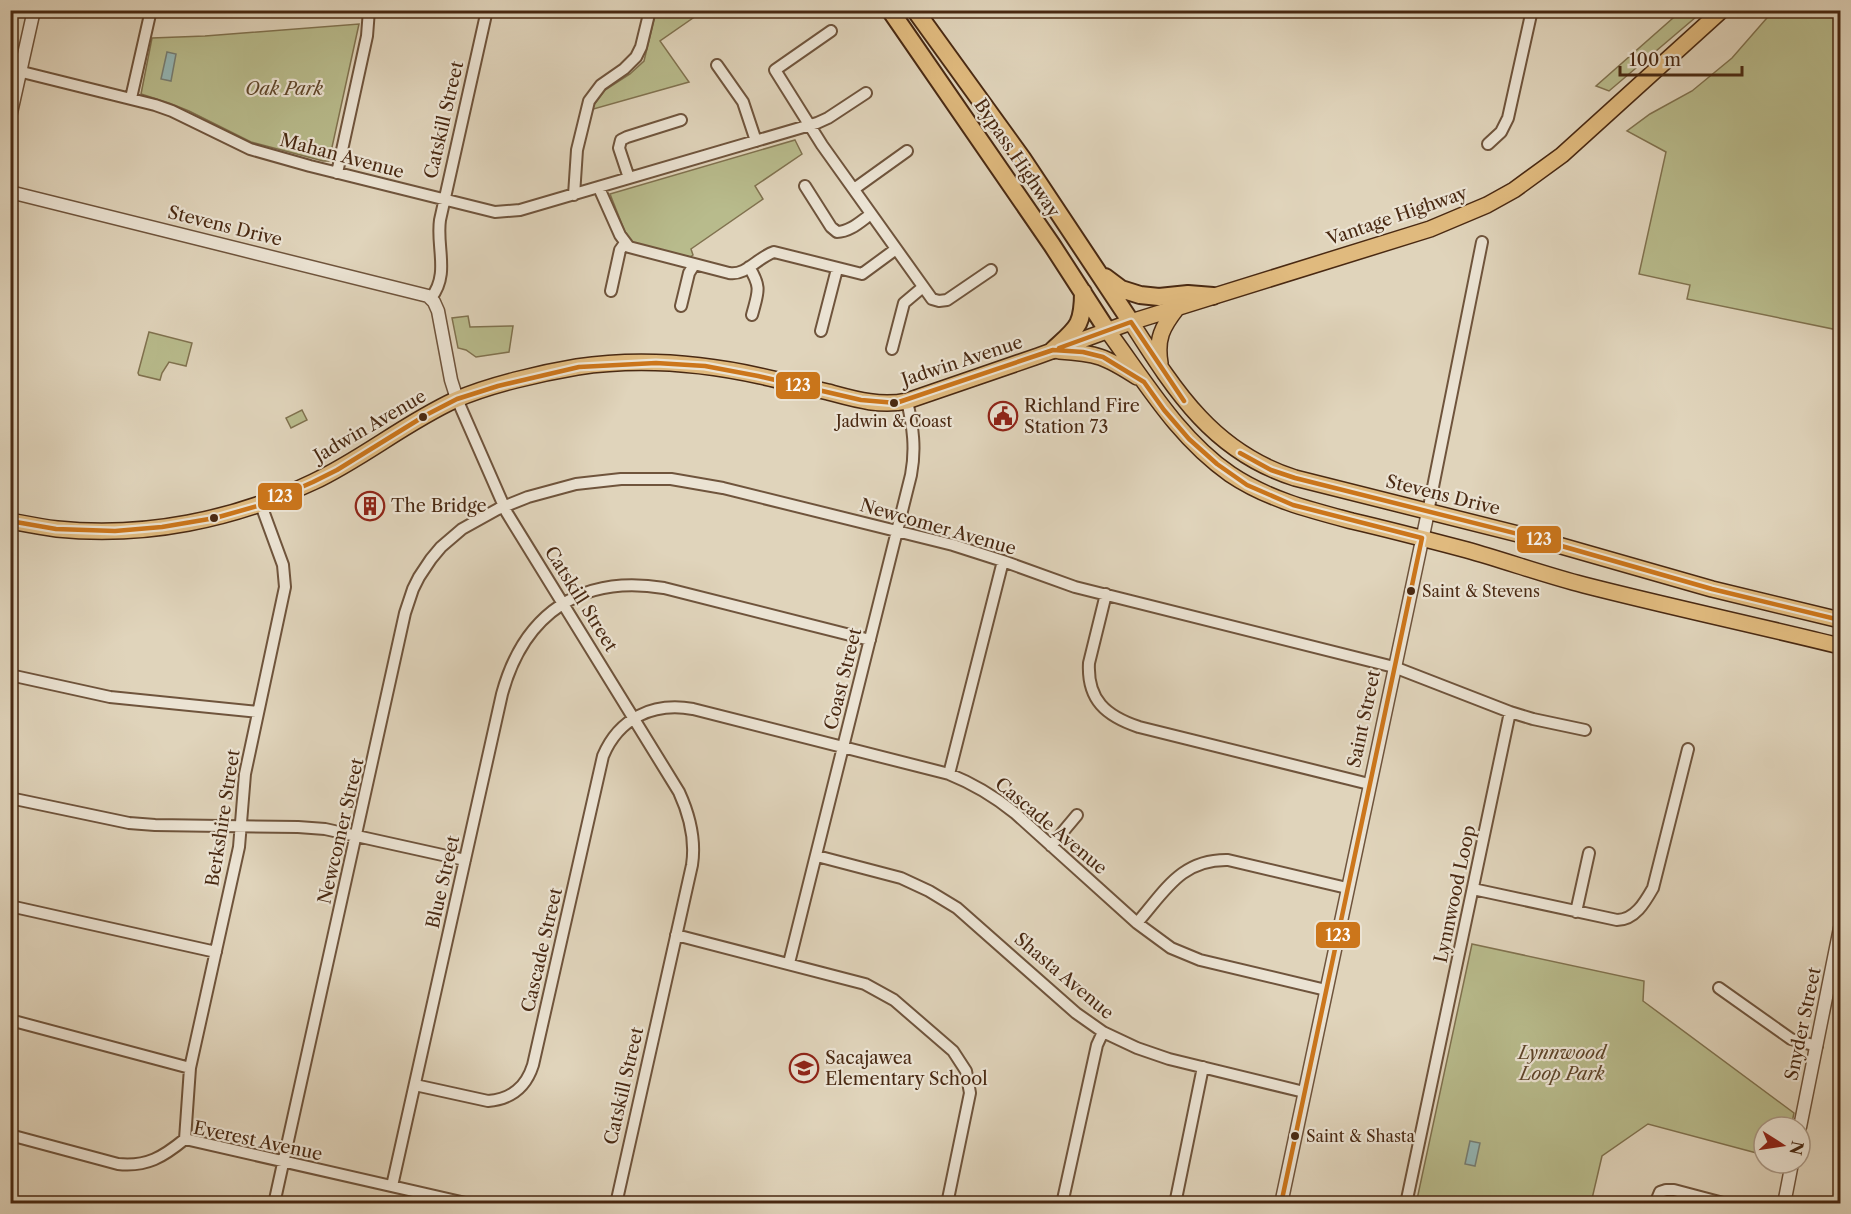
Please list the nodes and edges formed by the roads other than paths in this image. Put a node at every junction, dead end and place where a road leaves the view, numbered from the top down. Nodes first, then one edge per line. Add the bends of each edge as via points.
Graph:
1 (34, 10) edge
2 (151, 10) edge
3 (369, 10) edge
4 (487, 10) edge
5 (650, 10) edge
6 (890, 10) edge
7 (915, 10) edge
8 (1532, 10) edge
9 (1722, 10) edge
10 (831, 31) dead end
11 (717, 64) dead end
12 (16, 70) edge
13 (866, 93) dead end
14 (130, 98) junction
15 (10, 117) edge
16 (681, 120) dead end
17 (809, 125) junction
18 (756, 141) junction
19 (1488, 144) dead end
20 (907, 151) dead end
21 (337, 173) junction
22 (629, 178) junction
23 (805, 186) dead end
24 (598, 188) junction
25 (854, 189) junction
26 (10, 192) edge
27 (574, 195) junction
28 (444, 200) junction
29 (872, 214) junction
30 (1482, 242) dead end
31 (625, 243) junction
32 (896, 249) junction
33 (694, 265) junction
34 (749, 267) junction
35 (837, 268) junction
36 (1095, 268) junction
37 (991, 270) dead end
38 (923, 287) junction
39 (610, 291) dead end
40 (1083, 291) junction
41 (1213, 296) junction
42 (430, 298) junction
43 (681, 306) dead end
44 (1177, 308) junction
45 (752, 315) dead end
46 (1131, 322) junction
47 (1107, 330) junction
48 (821, 332) dead end
49 (892, 349) dead end
50 (1053, 351) junction
51 (1161, 366) junction
52 (1144, 382) junction
53 (457, 399) junction
54 (907, 401) junction
55 (261, 505) junction
56 (504, 507) junction
57 (1428, 512) junction
58 (10, 521) edge
59 (897, 531) junction
60 (1422, 538) junction
61 (1003, 561) junction
62 (1106, 594) junction
63 (563, 604) junction
64 (1840, 620) edge
65 (870, 640) junction
66 (1840, 646) edge
67 (1394, 667) junction
68 (10, 675) edge
69 (258, 712) junction
70 (1510, 712) junction
71 (634, 719) junction
72 (1585, 730) dead end
73 (843, 748) junction
74 (1688, 749) dead end
75 (949, 774) junction
76 (1369, 784) junction
77 (10, 798) edge
78 (1077, 815) dead end
79 (242, 826) junction
80 (357, 835) junction
81 (1051, 846) junction
82 (1589, 852) dead end
83 (817, 856) junction
84 (465, 860) junction
85 (1347, 888) junction
86 (1473, 889) junction
87 (10, 906) edge
88 (1576, 912) junction
89 (1137, 922) junction
90 (1840, 928) edge
91 (676, 935) junction
92 (216, 952) junction
93 (789, 963) junction
94 (1719, 988) dead end
95 (1326, 990) junction
96 (10, 1020) edge
97 (1103, 1032) junction
98 (1816, 1046) junction
99 (1203, 1067) junction
100 (190, 1068) junction
101 (415, 1085) junction
102 (1304, 1092) junction
103 (1802, 1115) edge
104 (10, 1135) edge
105 (185, 1139) junction
106 (283, 1162) junction
107 (1790, 1175) edge
108 (392, 1186) junction
109 (274, 1203) edge
110 (470, 1203) edge
111 (616, 1203) edge
112 (947, 1203) edge
113 (1062, 1203) edge
114 (1175, 1203) edge
115 (1281, 1203) edge
116 (1406, 1203) edge
117 (1655, 1203) edge
118 (1727, 1203) edge
119 (1784, 1203) edge

1 - 12 street
2 - 14 street
3 - 21 street via 367,36
4 - 28 street, Catskill Street
5 - 27 street via 636,57 601,85 589,101 575,162
6 - 40 highway, Bypass Highway
7 - 36 highway, Bypass Highway via 1022,158
8 - 19 street via 1508,118
9 - 41 main road, Vantage Highway via 1562,155 1514,190 1430,229
10 - 17 street via 775,70
11 - 18 street via 742,102
12 - 14 street, Mahan Avenue
12 - 15 street
13 - 17 street, Mahan Avenue via 828,118
14 - 21 street, Mahan Avenue via 172,111 250,149
16 - 22 street via 621,140
17 - 18 street, Mahan Avenue
17 - 25 street
18 - 22 street, Mahan Avenue
20 - 25 street
21 - 28 street, Mahan Avenue
22 - 24 street, Mahan Avenue
23 - 29 street via 837,232 852,228
24 - 27 street, Mahan Avenue
24 - 31 street
25 - 29 street
26 - 42 street, Stevens Drive
27 - 28 street, Mahan Avenue via 505,213
28 - 42 street, Catskill Street via 439,227 442,269
29 - 32 street
30 - 57 street, Saint Street
31 - 33 street via 638,251
31 - 39 street
32 - 35 street via 862,273
32 - 38 street
33 - 34 street via 734,274
33 - 43 street
34 - 35 street via 774,252
34 - 45 street via 759,287
35 - 48 street
36 - 41 highway via 1121,289 1140,296
36 - 46 highway, Bypass Highway
37 - 38 street via 945,301 932,299
38 - 49 street via 904,303
40 - 47 highway, Bypass Highway
40 - 50 highway via 1080,322
41 - 44 main road, Vantage Highway
42 - 53 street, Catskill Street via 439,317
44 - 46 main road, Vantage Highway
44 - 51 main road via 1160,337
46 - 47 main road, Jadwin Avenue
46 - 51 main road, Stevens Drive
47 - 50 main road, Jadwin Avenue
47 - 52 main road
50 - 52 main road via 1103,357
50 - 54 main road, Jadwin Avenue
51 - 57 main road, Stevens Drive via 1202,421 1260,465 1295,478
52 - 60 main road via 1189,439 1247,485 1293,505
53 - 54 main road, Jadwin Avenue via 579,367 656,363 725,369 861,400
53 - 55 main road, Jadwin Avenue via 337,470
53 - 56 street, Catskill Street
54 - 59 street, Coast Street via 915,450
55 - 58 main road, Jadwin Avenue via 213,518 141,529 64,530
55 - 69 street, Berkshire Street via 282,565 285,586
56 - 59 street, Newcomer Avenue via 576,484 671,479
56 - 63 street, Catskill Street
56 - 80 street, Newcomer Street via 453,536 431,559 413,589
57 - 60 street, Saint Street
57 - 64 main road, Stevens Drive
59 - 61 street, Newcomer Avenue
59 - 65 street, Coast Street
60 - 66 main road via 1584,585
60 - 67 street, Saint Street
61 - 62 street, Newcomer Avenue
61 - 75 street
62 - 67 street, Newcomer Avenue
62 - 76 street via 1088,673 1097,699 1112,716 1139,727
63 - 65 street, Blue Street via 606,586 646,585
63 - 71 street, Catskill Street
63 - 84 street, Blue Street via 524,640 510,668
65 - 73 street, Coast Street
67 - 70 street
67 - 76 street, Saint Street
68 - 69 street via 110,697
69 - 79 street, Berkshire Street via 245,774
70 - 72 street
70 - 86 street, Lynnwood Loop
71 - 73 street, Cascade Avenue via 652,710 680,707
71 - 91 street, Catskill Street via 679,792 692,826 694,855
71 - 101 street, Cascade Street via 618,730 603,756 533,1065 524,1084 508,1096 488,1101
73 - 75 street, Cascade Avenue
73 - 83 street, Coast Street
74 - 88 street via 1653,888 1642,905 1623,920
75 - 81 street, Cascade Avenue via 994,796
76 - 85 street, Saint Street
77 - 79 street via 129,823
78 - 81 street
79 - 80 street via 325,829
79 - 92 street, Berkshire Street
80 - 84 street
80 - 106 street, Newcomer Street
81 - 89 street, Cascade Avenue
82 - 88 street
83 - 93 street, Coast Street
83 - 97 street, Shasta Avenue via 870,868 930,891 957,908
84 - 101 street, Blue Street
85 - 89 street via 1213,859 1176,878
85 - 95 street, Saint Street
86 - 88 street
86 - 116 street, Lynnwood Loop
87 - 92 street
89 - 95 street, Cascade Avenue via 1171,948 1200,960
90 - 98 street, Snyder Street
91 - 93 street
91 - 111 street, Catskill Street
92 - 100 street, Berkshire Street
93 - 112 street via 876,989 953,1051 966,1071 970,1093
94 - 98 street via 1791,1040
95 - 102 street, Saint Street
96 - 100 street
97 - 99 street, Shasta Avenue via 1137,1048
97 - 113 street
98 - 103 street, Snyder Street
99 - 102 street, Shasta Avenue
99 - 114 street
100 - 105 street, Berkshire Street
101 - 108 street, Blue Street
102 - 115 street, Saint Street
104 - 105 street, Everest Avenue via 132,1166 155,1160
105 - 106 street, Everest Avenue
106 - 108 street, Everest Avenue
106 - 109 street, Newcomer Street
107 - 119 street
108 - 110 street, Everest Avenue
117 - 118 street via 1660,1192 1666,1190

